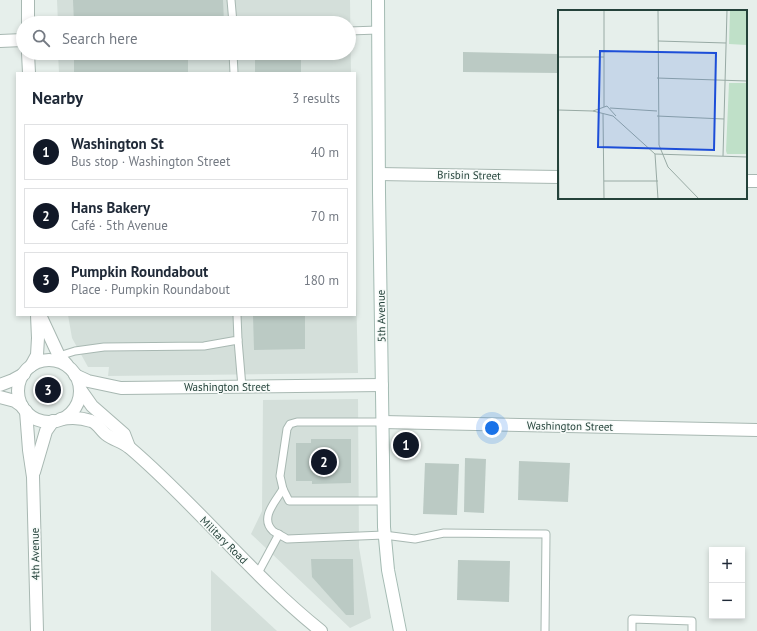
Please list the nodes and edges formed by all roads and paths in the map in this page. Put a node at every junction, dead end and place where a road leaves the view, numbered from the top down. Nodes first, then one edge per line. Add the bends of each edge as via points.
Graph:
1 (28, 0) edge
2 (231, 0) edge
3 (378, 0) edge
4 (28, 16) edge
5 (232, 16) edge
6 (378, 30) junction
7 (356, 31) edge
8 (16, 40) edge
9 (0, 41) edge
10 (28, 60) edge
11 (233, 60) edge
12 (29, 72) edge
13 (234, 72) edge
14 (379, 174) junction
15 (558, 177) edge
16 (747, 180) edge
17 (757, 181) edge
18 (38, 316) edge
19 (39, 316) edge
20 (237, 316) edge
21 (238, 340) junction
22 (59, 356) junction
23 (27, 370) junction
24 (71, 371) junction
25 (0, 385) edge
26 (382, 385) junction
27 (242, 387) junction
28 (80, 389) junction
29 (0, 397) edge
30 (24, 408) junction
31 (57, 420) junction
32 (383, 422) junction
33 (757, 430) edge
34 (129, 447) junction
35 (33, 477) junction
36 (283, 489) junction
37 (384, 501) junction
38 (279, 534) junction
39 (384, 535) junction
40 (258, 573) junction
41 (315, 629) edge
42 (37, 631) edge
43 (400, 631) edge
44 (545, 631) edge
45 (632, 631) edge
46 (692, 631) edge

1 - 4 street
2 - 5 lane
3 - 6 street, 5th Avenue
6 - 7 lane
6 - 14 street, 5th Avenue
8 - 9 street
10 - 12 street
11 - 13 lane
14 - 15 street, Brisbin Street
14 - 26 street, 5th Avenue
16 - 17 street
18 - 23 street via 37,355
19 - 22 street
20 - 21 lane
21 - 22 lane via 204,346 104,347
21 - 27 lane
22 - 24 street
23 - 24 street via 35,363 45,360 55,361
23 - 25 street
23 - 30 street via 18,387
24 - 27 street, Washington Street via 88,381 121,388
24 - 28 street via 78,380
26 - 27 street, Washington Street
26 - 32 street, 5th Avenue
28 - 31 street via 74,409 67,416
28 - 34 street, Military Road via 92,406 124,434
29 - 30 street via 15,401
30 - 31 street via 37,419 47,422
30 - 35 street, 4th Avenue
31 - 34 street, Military Road via 77,417 92,421 106,434
31 - 35 street, 4th Avenue via 46,431
32 - 33 street, Washington Street
32 - 36 lane via 290,424 286,429 280,476
32 - 37 street, 5th Avenue
34 - 40 street, Military Road
35 - 42 street, 4th Avenue
36 - 37 lane via 289,501
36 - 38 lane via 268,513 268,523 273,531
37 - 39 street, 5th Avenue
38 - 39 lane via 287,539
38 - 40 lane
39 - 43 street, 5th Avenue
39 - 44 lane via 414,539 444,534 546,534
40 - 41 street, Military Road
45 - 46 lane via 632,619 692,621

